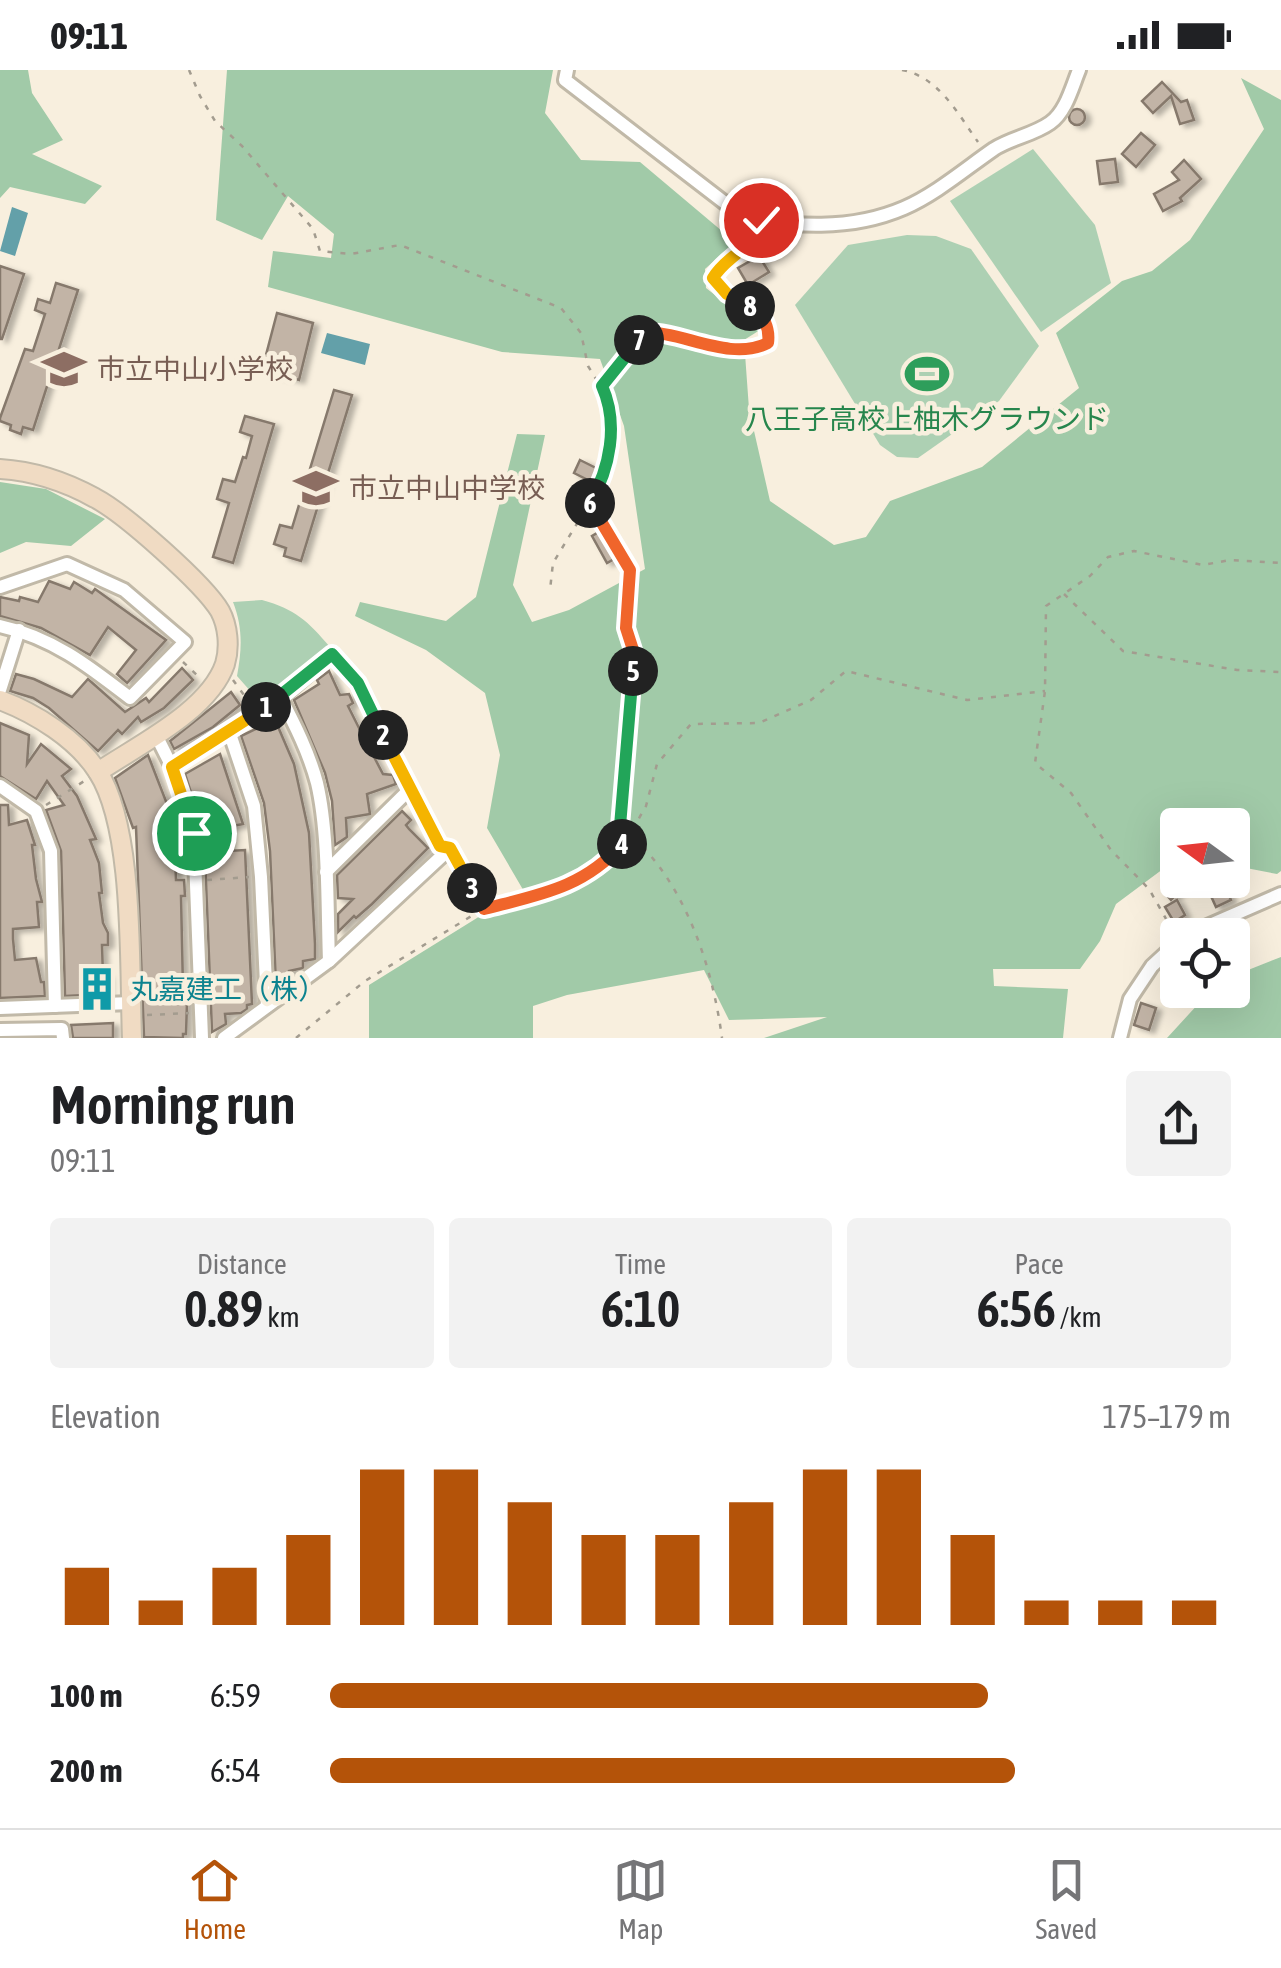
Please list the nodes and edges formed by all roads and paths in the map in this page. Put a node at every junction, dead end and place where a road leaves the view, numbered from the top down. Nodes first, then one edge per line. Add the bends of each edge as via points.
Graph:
1 (190, 70) edge
2 (567, 70) edge
3 (902, 70) edge
4 (1079, 70) edge
5 (987, 154) junction
6 (780, 221) junction
7 (602, 386) junction
8 (0, 469) edge
9 (589, 504) junction
10 (1281, 563) edge
11 (0, 587) edge
12 (550, 590) dead end
13 (1063, 593) junction
14 (0, 626) edge
15 (19, 630) junction
16 (174, 653) junction
17 (223, 667) junction
18 (1281, 672) edge
19 (207, 685) dead end
20 (0, 690) edge
21 (1046, 690) junction
22 (281, 698) junction
23 (0, 700) edge
24 (257, 712) junction
25 (229, 731) junction
26 (156, 735) junction
27 (172, 767) junction
28 (92, 775) junction
29 (0, 786) edge
30 (410, 789) junction
31 (36, 811) junction
32 (630, 834) junction
33 (440, 846) junction
34 (326, 872) junction
35 (262, 877) junction
36 (195, 880) junction
37 (1281, 894) edge
38 (483, 908) junction
39 (1166, 918) edge
40 (1225, 918) edge
41 (1160, 959) edge
42 (329, 961) junction
43 (56, 1006) junction
44 (267, 1006) junction
45 (0, 1008) edge
46 (135, 1009) junction
47 (200, 1012) junction
48 (0, 1030) edge
49 (62, 1038) edge
50 (132, 1038) edge
51 (202, 1038) edge
52 (224, 1038) edge
53 (296, 1038) edge
54 (722, 1038) edge
55 (1120, 1038) edge

1 - 7 path via 216,121 313,229 320,251 351,254 400,245 561,308 581,332 588,366
2 - 6 street via 565,80 705,190 738,213
3 - 5 path via 927,79
4 - 5 street via 1050,124
5 - 6 street via 907,207 876,219
6 - 7 path via 721,264 713,278 727,294 760,310 768,343 754,350 646,332
7 - 9 path via 611,432
8 - 17 street via 75,488 148,538 222,615 228,639
9 - 12 path via 558,552
9 - 32 path via 630,570 626,628 635,656 620,826
10 - 13 path via 1203,566 1134,550 1108,557
11 - 16 street via 67,564 124,590 185,642
13 - 18 path via 1122,651
13 - 21 path via 1046,606
14 - 15 street
15 - 16 street via 84,662 130,698
15 - 20 street
16 - 19 path
17 - 24 path
17 - 26 street via 212,689
21 - 32 path via 967,700 846,671 811,700 759,723 691,724 657,764
21 - 39 path via 1035,762 1072,793
22 - 24 street
22 - 30 street via 332,654 358,683
22 - 34 street via 317,785
23 - 28 street via 57,730
24 - 25 street
25 - 27 street
25 - 35 street via 254,806
26 - 27 street
26 - 28 street
27 - 36 street via 194,833
28 - 31 path
28 - 46 street via 118,825 124,856
29 - 31 street
30 - 33 street
30 - 34 street
31 - 43 street via 51,851
32 - 38 path via 580,881
32 - 54 path via 671,885 694,928
33 - 38 path via 450,848
33 - 42 street via 444,854
34 - 42 street
35 - 36 path
35 - 44 street
36 - 47 street
37 - 40 street
38 - 53 path via 365,980
41 - 55 street via 1130,999
42 - 44 street
43 - 45 street
43 - 46 street
44 - 52 street
46 - 47 path
46 - 50 street
47 - 51 street
48 - 49 street via 62,1029

